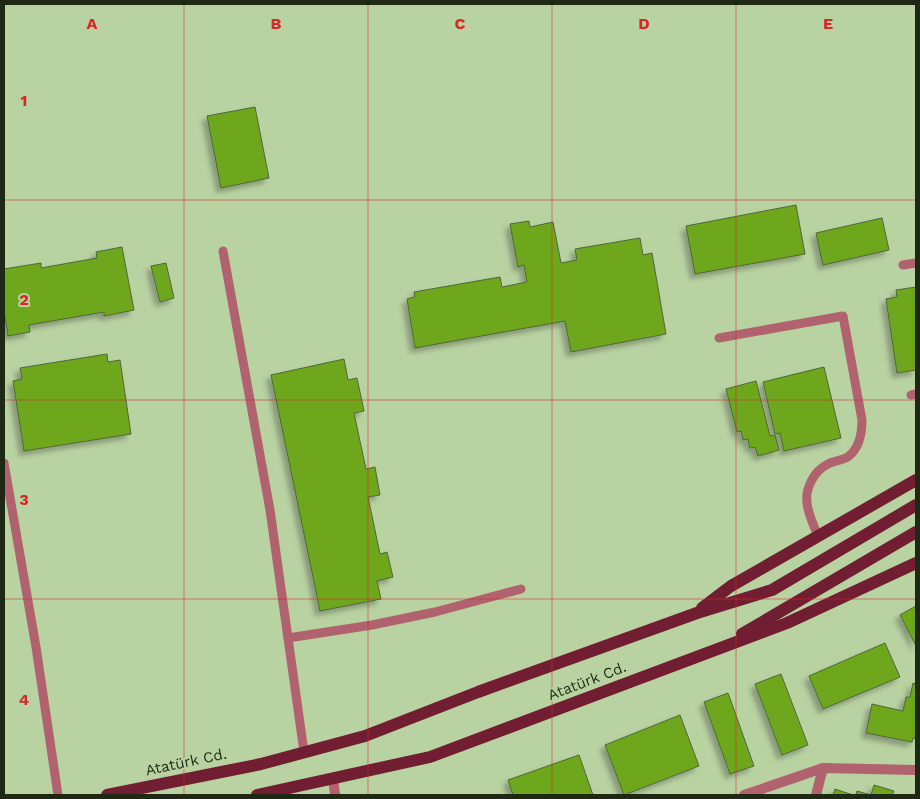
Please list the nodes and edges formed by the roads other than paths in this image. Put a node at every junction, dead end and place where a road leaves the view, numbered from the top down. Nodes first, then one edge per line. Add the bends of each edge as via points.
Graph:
1 (223, 252) dead end
2 (916, 262) edge
3 (903, 265) dead end
4 (719, 338) dead end
5 (4, 463) edge
6 (916, 480) edge
7 (916, 505) edge
8 (916, 532) edge
9 (818, 536) junction
10 (916, 563) edge
11 (521, 589) dead end
12 (697, 613) junction
13 (288, 638) junction
14 (717, 649) junction
15 (304, 752) junction
16 (823, 768) junction
17 (916, 770) edge
18 (333, 778) junction
19 (58, 795) edge
20 (108, 795) edge
21 (257, 795) edge
22 (336, 795) edge
23 (744, 795) edge
24 (816, 795) edge

1 - 13 lane via 270,510
2 - 3 lane
4 - 9 lane via 843,316 862,430 848,457 826,465 813,477 809,486 806,502
5 - 19 lane
6 - 9 main road, Atatürk Cd.
7 - 12 main road, Atatürk Cd. via 772,590
8 - 14 main road
9 - 12 main road, Atatürk Cd. via 731,586
10 - 14 main road, Atatürk Cd. via 787,623
11 - 13 lane via 435,612
12 - 15 main road, Atatürk Cd. via 365,736
13 - 15 lane
14 - 18 main road, Atatürk Cd. via 430,756
15 - 20 main road, Atatürk Cd. via 261,764
16 - 17 street
16 - 23 street
16 - 24 street
18 - 21 main road, Atatürk Cd.
18 - 22 street

